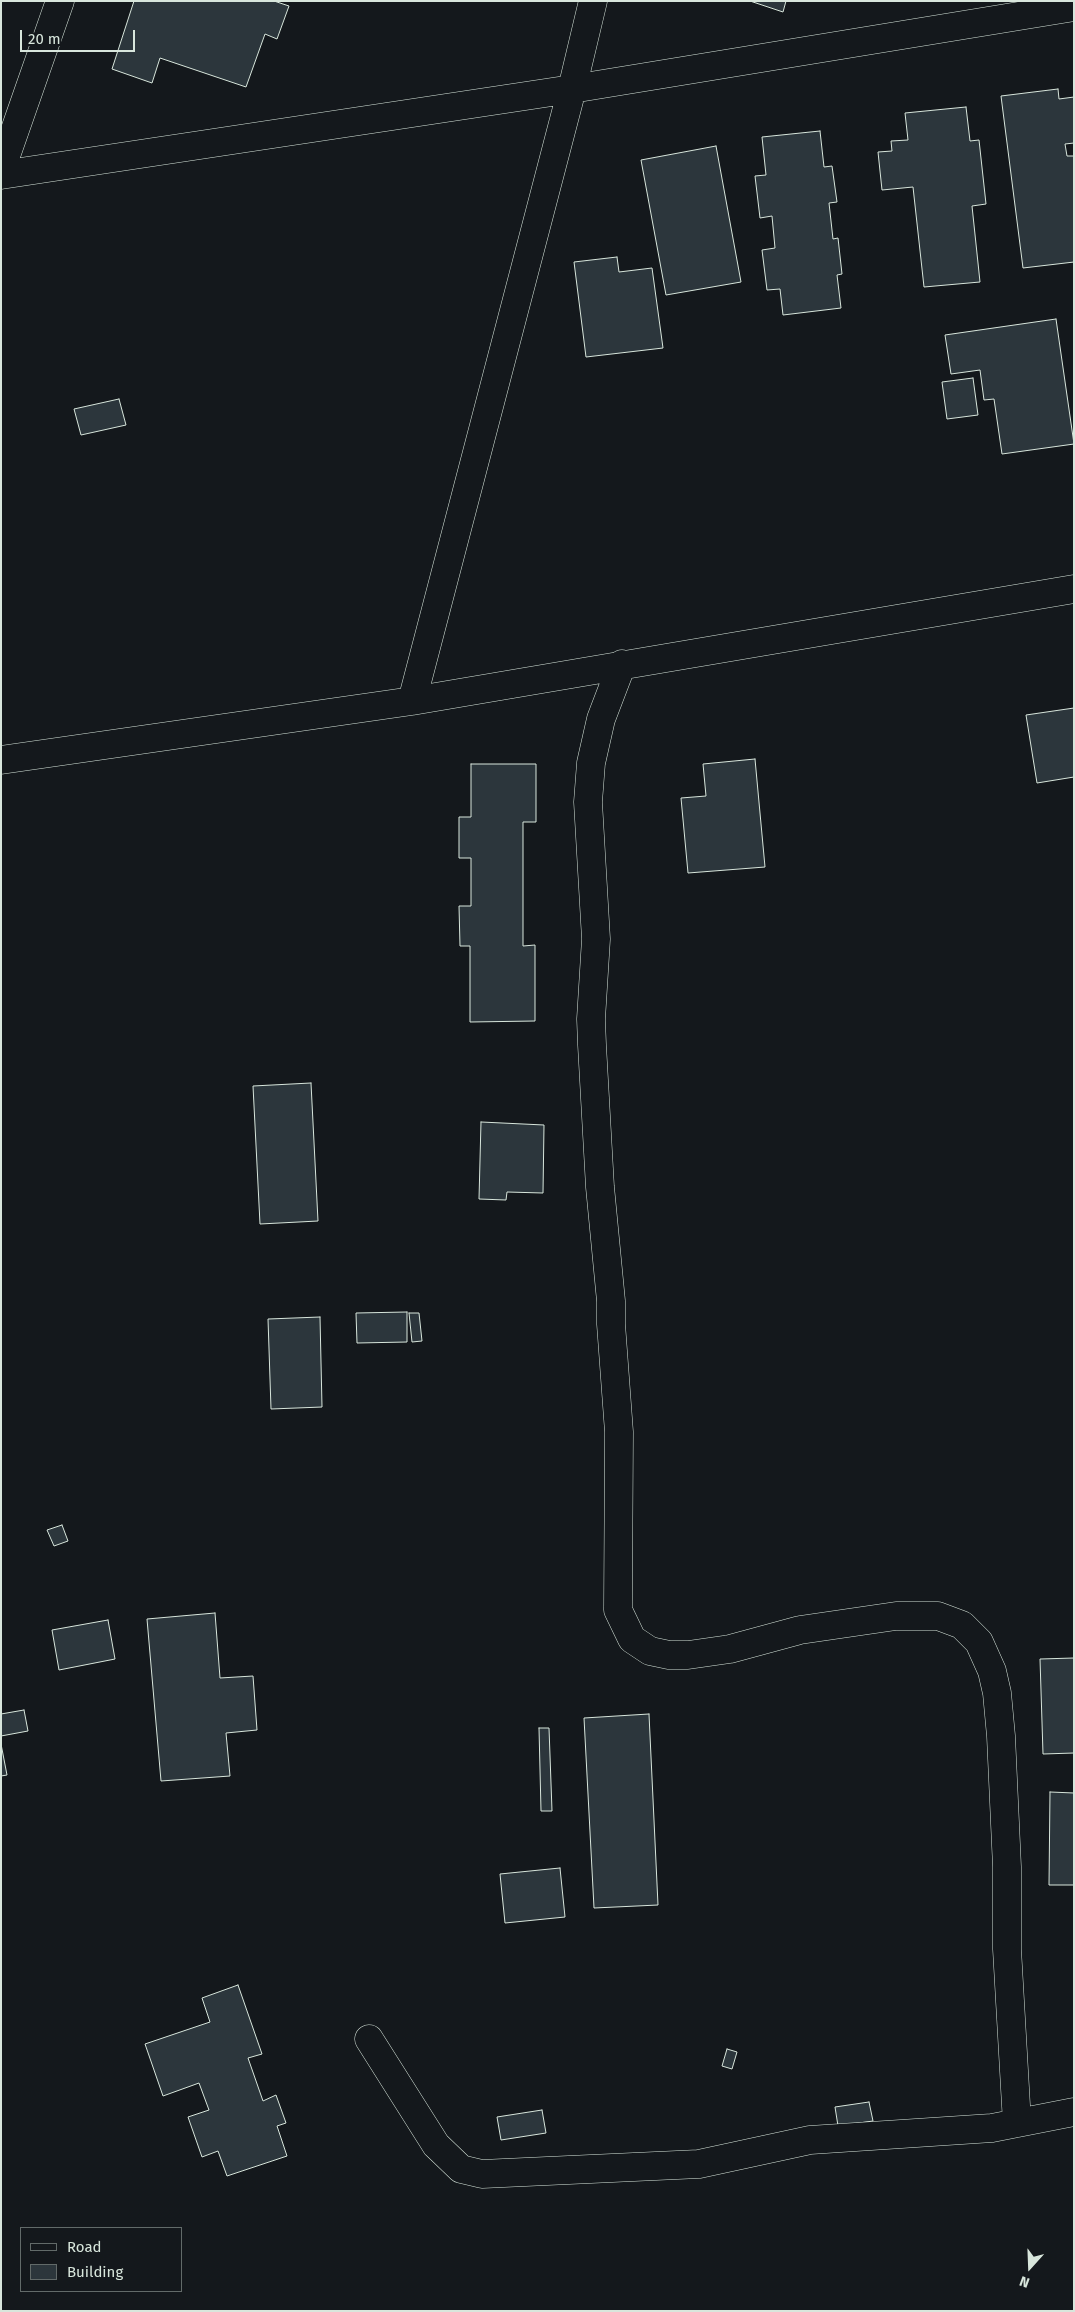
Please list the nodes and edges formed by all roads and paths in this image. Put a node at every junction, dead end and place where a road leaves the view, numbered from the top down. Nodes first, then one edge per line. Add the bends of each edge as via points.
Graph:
1 (60, 1) edge
2 (593, 1) edge
3 (1074, 7) edge
4 (572, 89) junction
5 (1, 170) edge
6 (1, 175) edge
7 (1074, 588) edge
8 (622, 664) junction
9 (412, 701) junction
10 (1, 760) edge
11 (369, 2039) dead end
12 (1074, 2112) edge
13 (1017, 2123) junction

1 - 5 street
2 - 4 street
3 - 4 street
4 - 6 street
4 - 9 street
7 - 8 street
8 - 9 street
8 - 13 street via 601,719 591,763 588,802 596,939 592,1044 620,1432 618,1610 632,1639 650,1651 669,1655 730,1649 800,1630 896,1616 938,1616 962,1625 979,1642 992,1671 1001,1736 1007,1949
9 - 10 street
11 - 13 street via 436,2145 461,2169 482,2174 699,2164 810,2140 992,2128
12 - 13 street

